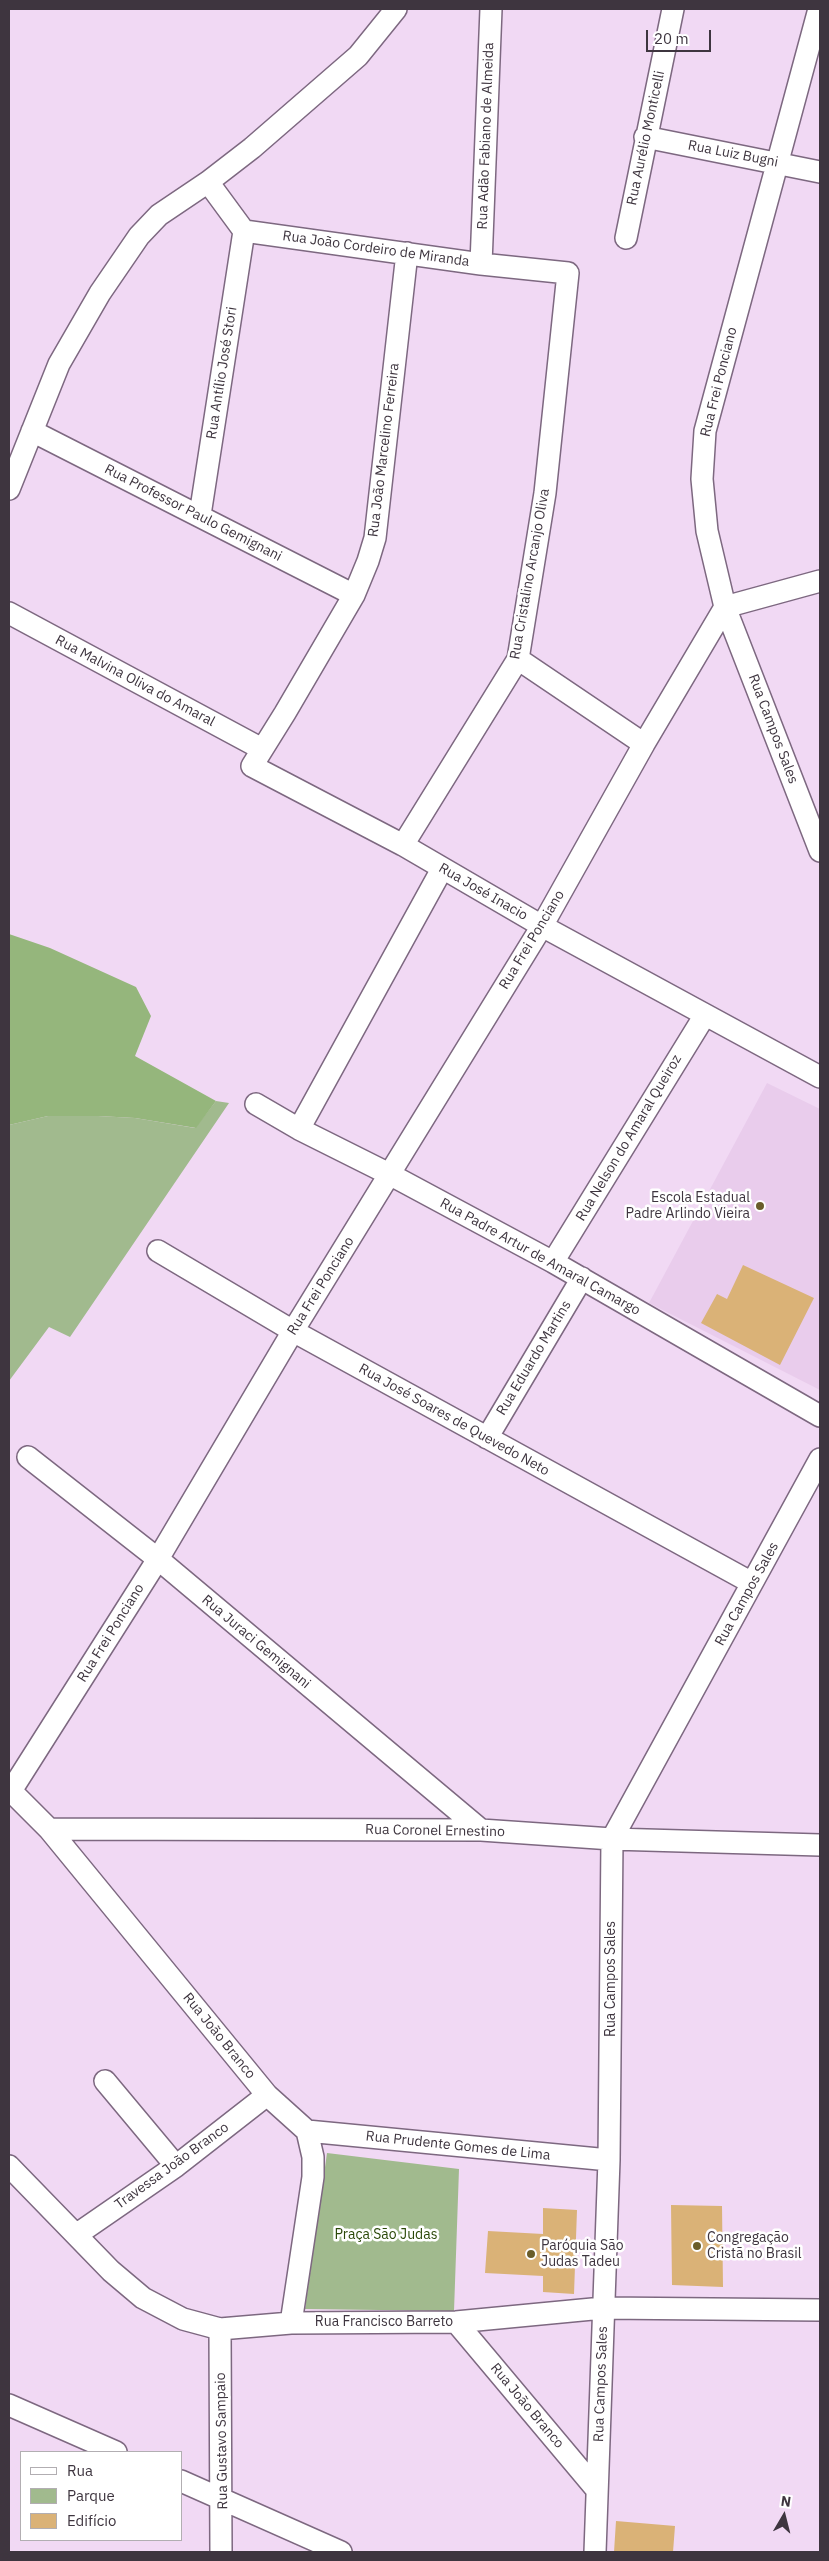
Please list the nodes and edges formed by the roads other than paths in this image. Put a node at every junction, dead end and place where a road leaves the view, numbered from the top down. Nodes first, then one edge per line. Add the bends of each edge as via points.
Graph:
1 (396, 9) edge
2 (491, 9) edge
3 (673, 9) edge
4 (819, 9) edge
5 (644, 137) junction
6 (776, 162) junction
7 (820, 172) edge
8 (208, 182) junction
9 (244, 231) junction
10 (626, 238) dead end
11 (407, 253) junction
12 (481, 264) junction
13 (568, 273) joint
14 (32, 431) junction
15 (9, 489) edge
16 (200, 515) junction
17 (820, 581) edge
18 (354, 595) junction
19 (725, 607) junction
20 (9, 614) edge
21 (518, 659) junction
22 (644, 744) junction
23 (257, 757) junction
24 (403, 845) junction
25 (820, 851) edge
26 (442, 869) junction
27 (542, 926) junction
28 (705, 1015) junction
29 (820, 1077) edge
30 (256, 1104) dead end
31 (299, 1129) junction
32 (391, 1175) junction
33 (158, 1251) dead end
34 (554, 1262) junction
35 (582, 1278) junction
36 (293, 1331) junction
37 (820, 1416) edge
38 (487, 1438) junction
39 (28, 1457) dead end
40 (820, 1459) edge
41 (158, 1559) junction
42 (752, 1584) junction
43 (10, 1791) edge
44 (49, 1829) junction
45 (481, 1830) junction
46 (612, 1839) junction
47 (820, 1845) edge
48 (104, 2081) dead end
49 (267, 2095) junction
50 (307, 2131) junction
51 (609, 2160) junction
52 (9, 2166) edge
53 (176, 2166) junction
54 (76, 2235) junction
55 (604, 2308) junction
56 (820, 2310) edge
57 (456, 2322) junction
58 (291, 2323) junction
59 (220, 2329) junction
60 (9, 2405) edge
61 (114, 2451) edge
62 (182, 2481) edge
63 (597, 2490) junction
64 (223, 2499) junction
65 (222, 2552) edge
66 (341, 2552) edge
67 (595, 2552) edge

1 - 8 street via 358,56
2 - 12 street, Rua Adão Fabiano de Almeida
3 - 5 street, Rua Aurélio Monticelli
4 - 6 street, Rua Frei Ponciano
5 - 6 street, Rua Luiz Bugni
5 - 10 street, Rua Aurélio Monticelli
6 - 7 street, Rua Luiz Bugni
6 - 19 street, Rua Frei Ponciano via 705,431 702,478 706,532
8 - 9 street
8 - 14 street via 158,215 139,236 100,292 59,364
9 - 11 street, Rua João Cordeiro de Miranda
9 - 16 street, Rua Antílio José Stori
11 - 12 street, Rua João Cordeiro de Miranda
11 - 18 street, Rua João Marcelino Ferreira via 375,538
12 - 13 street, Rua João Cordeiro de Miranda
13 - 21 street, Rua Cristalino Arcanjo Oliva via 545,493
14 - 15 street
14 - 16 street, Rua Professor Paulo Gemignani
16 - 18 street, Rua Professor Paulo Gemignani
17 - 19 street
18 - 23 street, Rua João Marcelino Ferreira
19 - 22 street, Rua Frei Ponciano
19 - 25 street, Rua Campos Sales
20 - 23 street, Rua Malvina Oliva do Amaral
21 - 22 street
21 - 24 street, Rua Cristalino Arcanjo Oliva
22 - 27 street, Rua Frei Ponciano
23 - 24 street, Rua José Inacio
24 - 26 street, Rua José Inacio
26 - 27 street, Rua José Inacio
26 - 31 street
27 - 28 street, Rua José Inacio
27 - 32 street, Rua Frei Ponciano
28 - 29 street, Rua José Inacio
28 - 34 street, Rua Nelson do Amaral Queiroz
30 - 31 street, Rua Padre Artur de Amaral Camargo
31 - 32 street, Rua Padre Artur de Amaral Camargo
32 - 34 street, Rua Padre Artur de Amaral Camargo
32 - 36 street, Rua Frei Ponciano
33 - 36 street, Rua José Soares de Quevedo Neto
34 - 35 street, Rua Padre Artur de Amaral Camargo
35 - 37 street, Rua Padre Artur de Amaral Camargo
35 - 38 street, Rua Eduardo Martins
36 - 38 street, Rua José Soares de Quevedo Neto
36 - 41 street, Rua Frei Ponciano
38 - 42 street, Rua José Soares de Quevedo Neto
39 - 41 street, Rua Juraci Gemignani
40 - 42 street, Rua Campos Sales
41 - 43 street, Rua Frei Ponciano
41 - 45 street, Rua Juraci Gemignani
42 - 46 street, Rua Campos Sales
43 - 44 street, Rua João Branco
44 - 45 street, Rua Coronel Ernestino
44 - 49 street, Rua João Branco
45 - 46 street, Rua Coronel Ernestino
46 - 47 street, Rua Coronel Ernestino
46 - 51 street, Rua Campos Sales
48 - 53 street
49 - 50 street, Rua João Branco
49 - 53 street, Travessa João Branco
50 - 51 street, Rua Prudente Gomes de Lima
50 - 58 street via 313,2157 312,2177
51 - 55 street, Rua Campos Sales
52 - 54 street, Rua Francisco Barreto
53 - 54 street, Travessa João Branco
54 - 59 street, Rua Francisco Barreto via 111,2272 143,2298 183,2319
55 - 56 street, Rua Francisco Barreto
55 - 57 street, Rua Francisco Barreto
55 - 63 street, Rua Campos Sales
57 - 58 street, Rua Francisco Barreto
57 - 63 street, Rua João Branco
58 - 59 street, Rua Francisco Barreto
59 - 64 street, Rua Gustavo Sampaio
60 - 61 street
62 - 64 street
63 - 67 street, Rua Campos Sales
64 - 65 street, Rua Gustavo Sampaio
64 - 66 street

